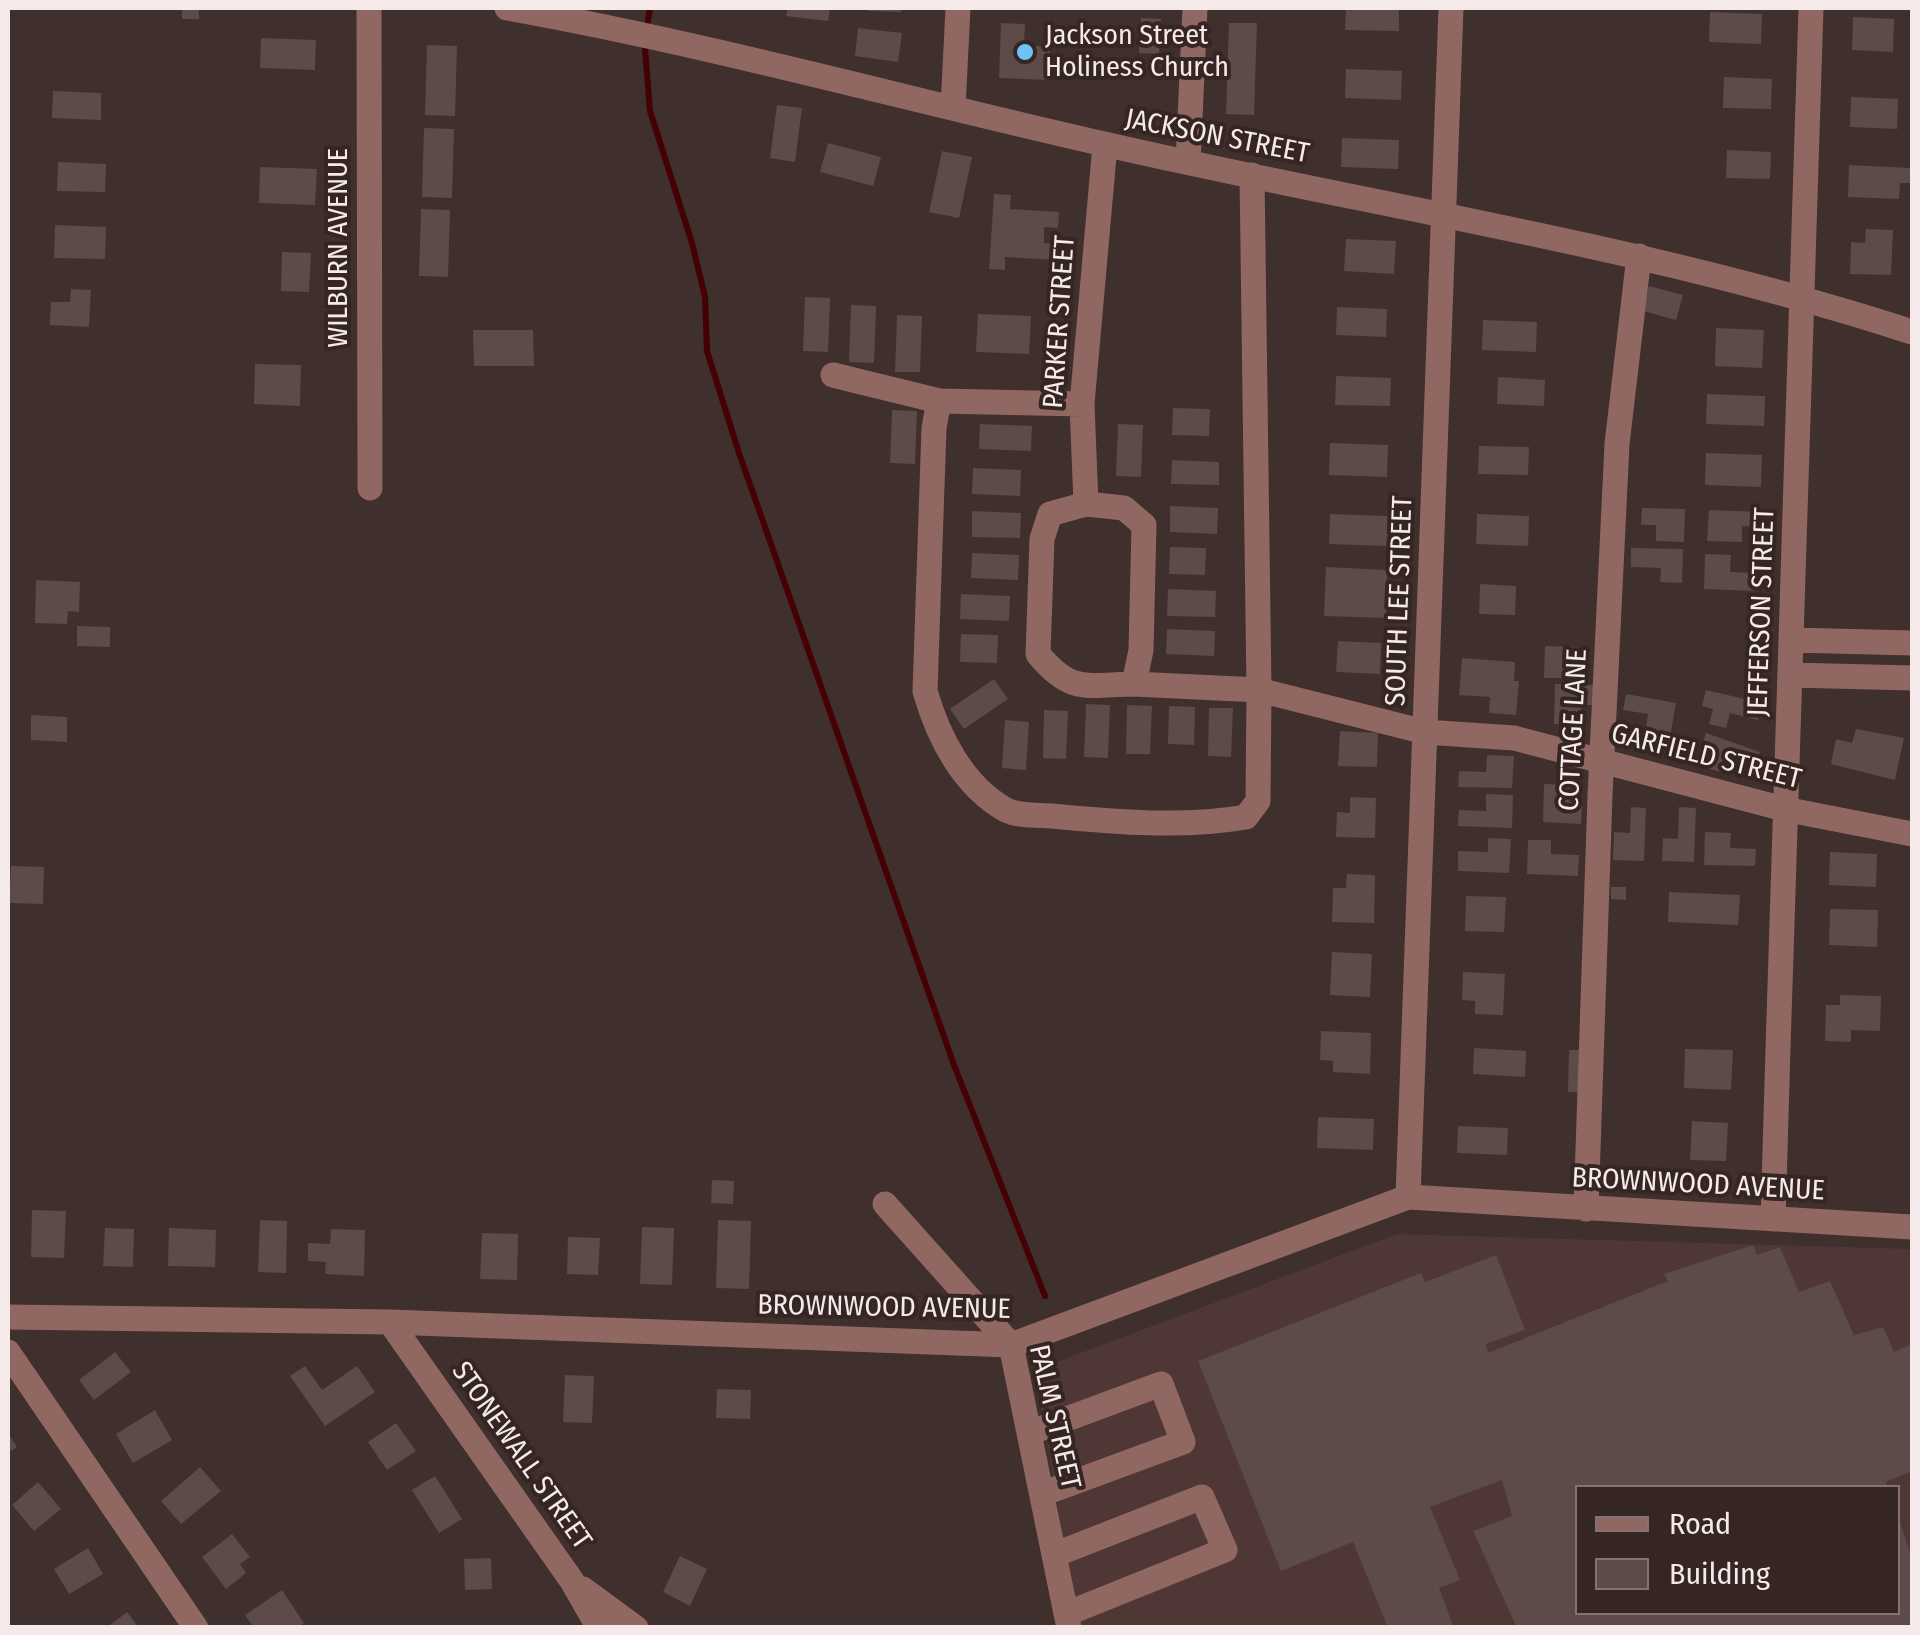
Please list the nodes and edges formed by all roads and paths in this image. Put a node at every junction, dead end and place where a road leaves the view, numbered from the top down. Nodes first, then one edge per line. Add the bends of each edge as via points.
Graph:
1 (369, 8) edge
2 (507, 8) edge
3 (958, 8) edge
4 (1194, 8) edge
5 (1451, 8) edge
6 (1811, 8) edge
7 (535, 10) edge
8 (954, 108) junction
9 (1105, 145) junction
10 (1188, 162) junction
11 (1252, 175) junction
12 (1443, 214) junction
13 (1638, 256) junction
14 (1805, 297) junction
15 (1912, 332) edge
16 (832, 376) dead end
17 (939, 401) junction
18 (1082, 404) junction
19 (370, 488) dead end
20 (1086, 504) junction
21 (1791, 640) junction
22 (1912, 643) edge
23 (1790, 674) junction
24 (1912, 678) edge
25 (1134, 684) junction
26 (1260, 690) junction
27 (1425, 732) junction
28 (1602, 761) junction
29 (1784, 809) junction
30 (1912, 834) edge
31 (1408, 1197) junction
32 (885, 1204) dead end
33 (1586, 1209) junction
34 (1773, 1219) junction
35 (1912, 1227) edge
36 (8, 1317) edge
37 (390, 1322) junction
38 (1011, 1345) junction
39 (8, 1352) edge
40 (1029, 1433) junction
41 (1042, 1494) junction
42 (1054, 1555) junction
43 (572, 1580) junction
44 (1068, 1621) edge
45 (196, 1628) edge
46 (599, 1628) edge
47 (636, 1628) edge

1 - 19 street, WILBURN AVENUE
2 - 7 street, JACKSON STREET
3 - 8 street
4 - 10 street
5 - 12 street, SOUTH LEE STREET
6 - 14 street, JEFFERSON STREET
7 - 8 street, JACKSON STREET
8 - 9 street, JACKSON STREET
9 - 10 street, JACKSON STREET
9 - 18 street, PARKER STREET
10 - 11 street, JACKSON STREET
11 - 12 street, JACKSON STREET
11 - 26 street
12 - 13 street, JACKSON STREET
12 - 27 street, SOUTH LEE STREET
13 - 14 street, JACKSON STREET
13 - 28 street, COTTAGE LANE via 1617,444
14 - 15 street, JACKSON STREET
14 - 21 street, JEFFERSON STREET
16 - 17 street
17 - 18 street
17 - 26 street via 925,691 935,727 975,788 1010,812 1113,822 1246,817 1258,801
18 - 20 street, PARKER STREET
20 - 25 street via 1124,508 1144,525
20 - 25 street via 1050,514 1046,526 1038,654 1073,685
21 - 22 street
21 - 23 street, JEFFERSON STREET
23 - 24 street
23 - 29 street, JEFFERSON STREET
25 - 26 street, GARFIELD STREET
26 - 27 street, GARFIELD STREET
27 - 28 street, GARFIELD STREET via 1514,738
27 - 31 street, SOUTH LEE STREET
28 - 29 street, GARFIELD STREET
28 - 33 street, COTTAGE LANE
29 - 30 street, GARFIELD STREET
29 - 34 street, JEFFERSON STREET
31 - 33 street, BROWNWOOD AVENUE
31 - 38 street, BROWNWOOD AVENUE
32 - 38 street, PALM STREET
33 - 34 street, BROWNWOOD AVENUE
34 - 35 street, BROWNWOOD AVENUE
36 - 37 street, BROWNWOOD AVENUE
37 - 38 street, BROWNWOOD AVENUE
37 - 43 street, STONEWALL STREET
38 - 40 street, PALM STREET
39 - 45 street
40 - 41 street, PALM STREET
40 - 41 street via 1161,1384 1182,1442
41 - 42 street, PALM STREET
42 - 44 street, PALM STREET
42 - 44 street via 1202,1497 1225,1550
43 - 46 street, STONEWALL STREET
43 - 47 street

